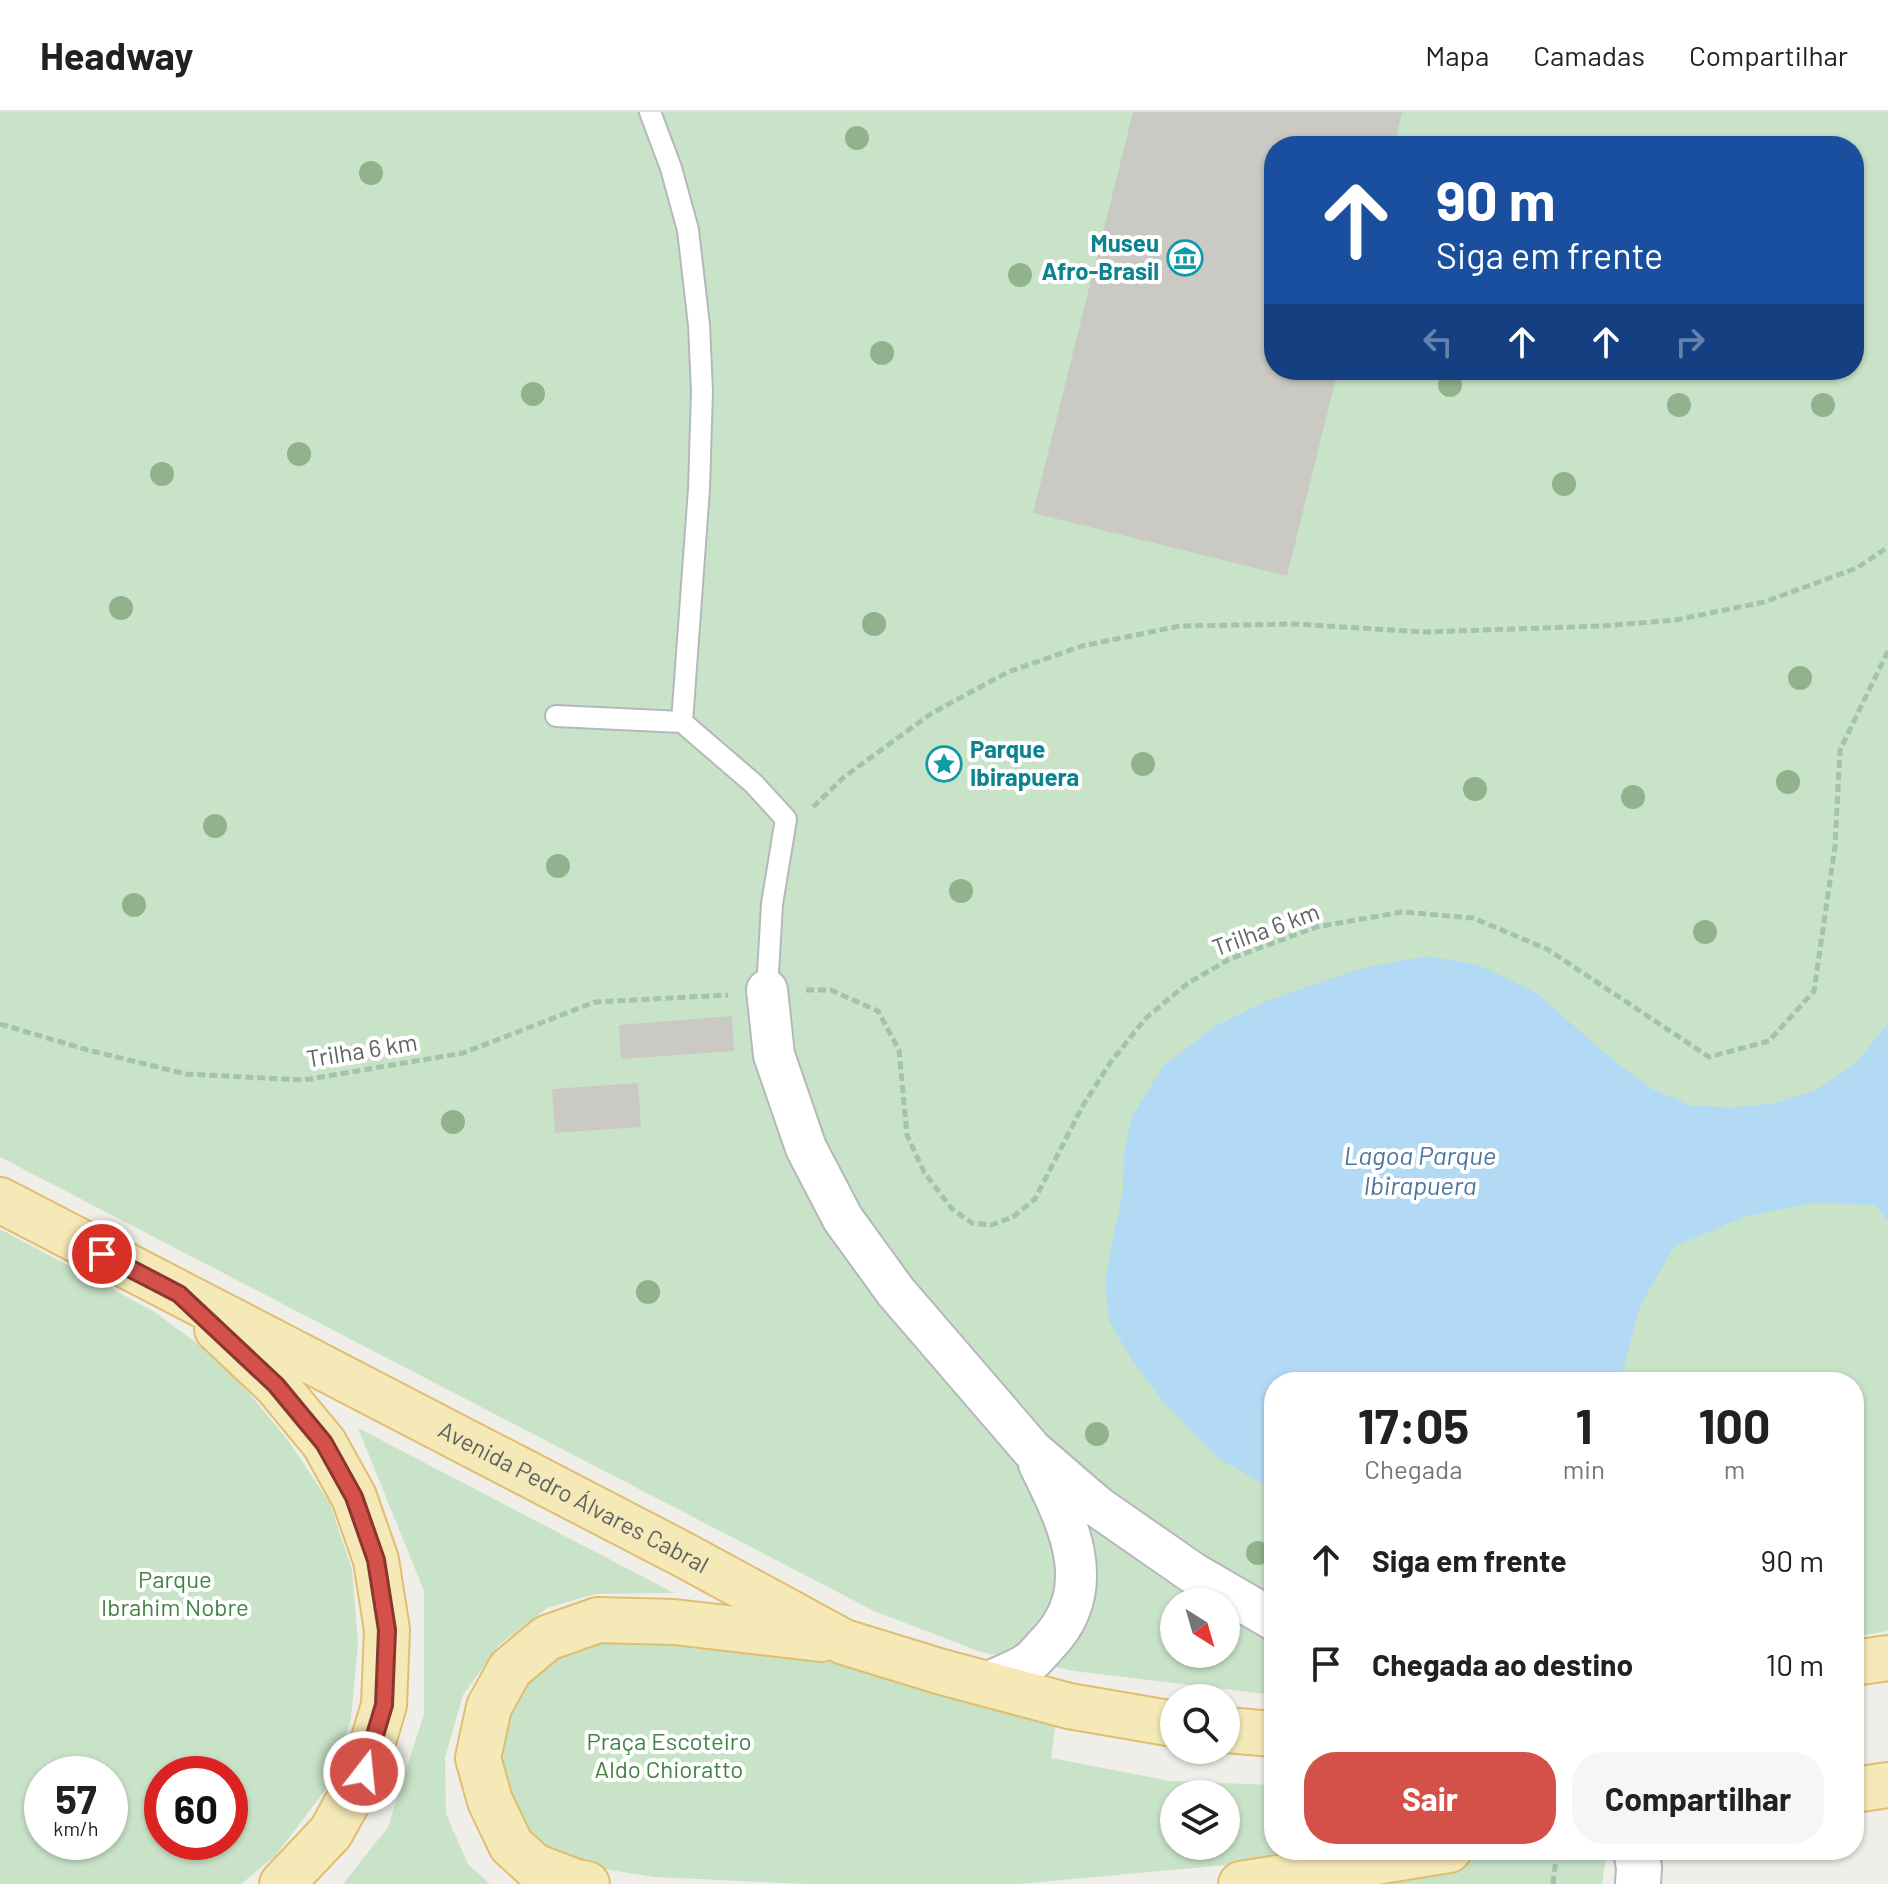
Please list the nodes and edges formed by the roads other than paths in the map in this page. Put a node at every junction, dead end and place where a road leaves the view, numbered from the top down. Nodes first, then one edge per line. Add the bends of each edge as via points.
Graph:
1 (650, 112) edge
2 (556, 716) dead end
3 (682, 722) junction
4 (767, 990) joint
5 (0, 1200) edge
6 (179, 1294) junction
7 (1032, 1450) junction
8 (1264, 1614) edge
9 (844, 1642) junction
10 (1888, 1658) edge
11 (1864, 1662) edge
12 (987, 1683) junction
13 (1160, 1722) edge
14 (1240, 1731) edge
15 (1264, 1733) edge
16 (1888, 1785) edge
17 (1864, 1789) edge
18 (1388, 1860) edge
19 (1638, 1860) edge
20 (282, 1884) edge
21 (587, 1884) edge
22 (1241, 1884) edge
23 (1638, 1884) edge

1 - 3 lane via 688,230 702,378
2 - 3 lane
3 - 4 lane via 786,819 772,904
4 - 7 street via 774,1055 806,1148 843,1219 896,1292
5 - 6 main road, Avenida Pedro Álvares Cabral
6 - 9 main road, Avenida Pedro Álvares Cabral
6 - 20 main road via 276,1385 324,1443 354,1497 376,1560 387,1630 384,1705 364,1772 331,1832
7 - 8 street via 1098,1507
7 - 12 street via 1068,1528 1075,1556 1074,1602 1058,1632 1031,1661
9 - 12 main road, Avenida Pedro Álvares Cabral
9 - 21 main road via 674,1622 598,1620 547,1638 510,1669 489,1707 478,1758 490,1801 511,1845 534,1866
10 - 11 main road
12 - 13 main road, Avenida Pedro Álvares Cabral via 1069,1706
14 - 15 main road
16 - 17 main road
18 - 22 main road
19 - 23 street

